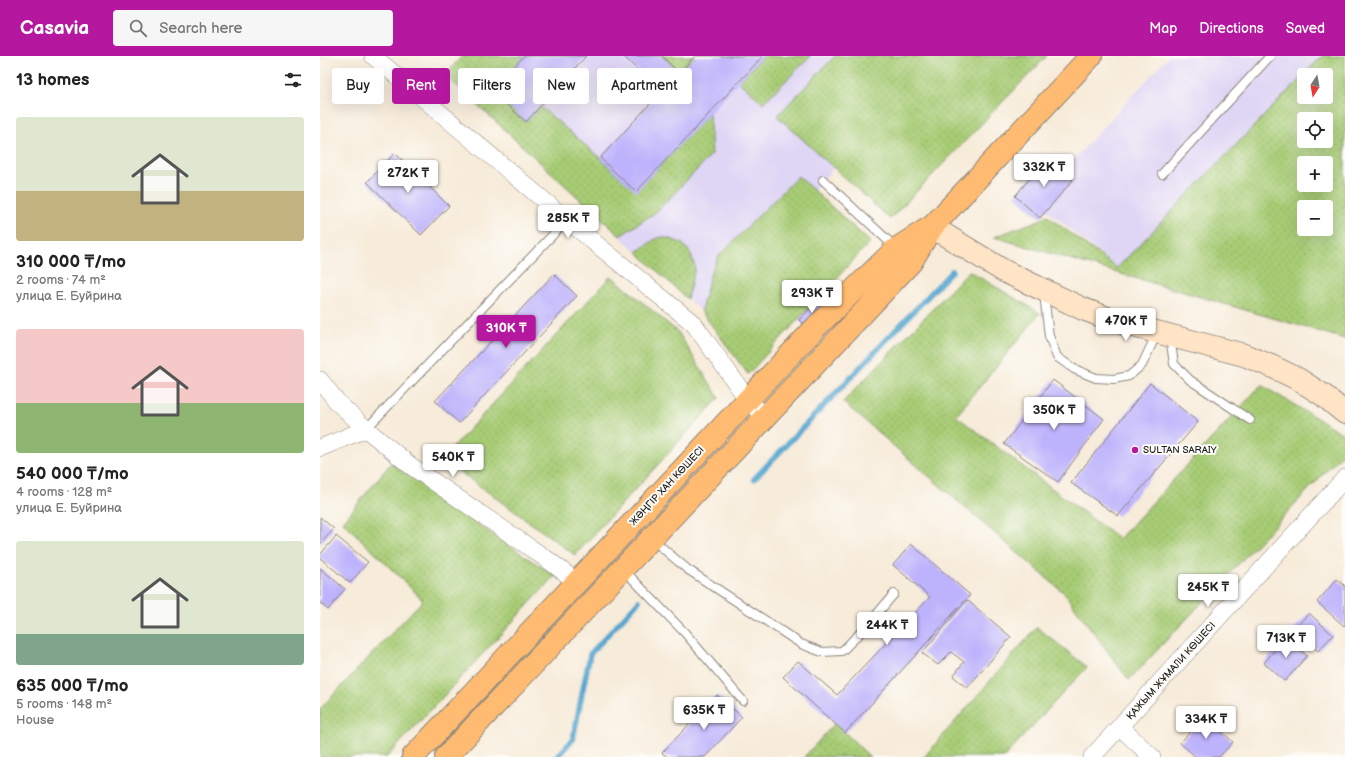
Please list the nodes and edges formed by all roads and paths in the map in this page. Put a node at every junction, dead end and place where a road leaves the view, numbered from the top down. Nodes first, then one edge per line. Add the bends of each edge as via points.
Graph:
1 (373, 56) edge
2 (1090, 56) edge
3 (1270, 56) edge
4 (1162, 174) dead end
5 (823, 180) dead end
6 (567, 220) junction
7 (932, 227) junction
8 (903, 256) junction
9 (1044, 291) junction
10 (1163, 334) junction
11 (320, 380) edge
12 (748, 400) junction
13 (1345, 413) edge
14 (765, 417) junction
15 (1250, 420) dead end
16 (366, 429) junction
17 (320, 448) edge
18 (1345, 478) edge
19 (651, 539) junction
20 (623, 569) junction
21 (577, 582) junction
22 (894, 594) dead end
23 (743, 701) dead end
24 (1120, 728) junction
25 (413, 757) edge
26 (446, 757) edge
27 (1092, 757) edge
28 (1152, 757) edge

1 - 6 street
2 - 7 main road, ЖӘҢГІР ХАН КӨШЕСІ
3 - 4 lane
5 - 8 lane
6 - 12 street via 694,324
6 - 16 lane
7 - 8 main road, ЖӘҢГІР ХАН КӨШЕСІ
7 - 9 main road via 1004,271
8 - 12 main road, ЖӘҢГІР ХАН КӨШЕСІ via 818,325
8 - 14 main road, ЖӘҢГІР ХАН КӨШЕСІ
9 - 10 main road via 1083,310
9 - 10 lane via 1049,336 1057,357 1074,369 1096,378 1114,379 1129,376 1142,365
10 - 13 main road via 1244,355 1271,366 1298,379
10 - 15 lane via 1174,364 1190,380
11 - 16 street via 338,404
12 - 14 street
12 - 21 main road, ЖӘҢГІР ХАН КӨШЕСІ
14 - 19 main road, ЖӘҢГІР ХАН КӨШЕСІ
16 - 17 street
16 - 21 street via 411,466
18 - 24 street, ҚАЖЫМ ЖҰМАЛИ КӨШЕСІ
19 - 20 main road, ЖӘҢГІР ХАН КӨШЕСІ
19 - 22 lane via 687,569 801,644 822,652 842,651
20 - 23 lane via 685,633
20 - 26 main road, ЖӘҢГІР ХАН КӨШЕСІ
21 - 25 main road, ЖӘҢГІР ХАН КӨШЕСІ
24 - 27 street, ҚАЖЫМ ЖҰМАЛИ КӨШЕСІ
24 - 28 street

